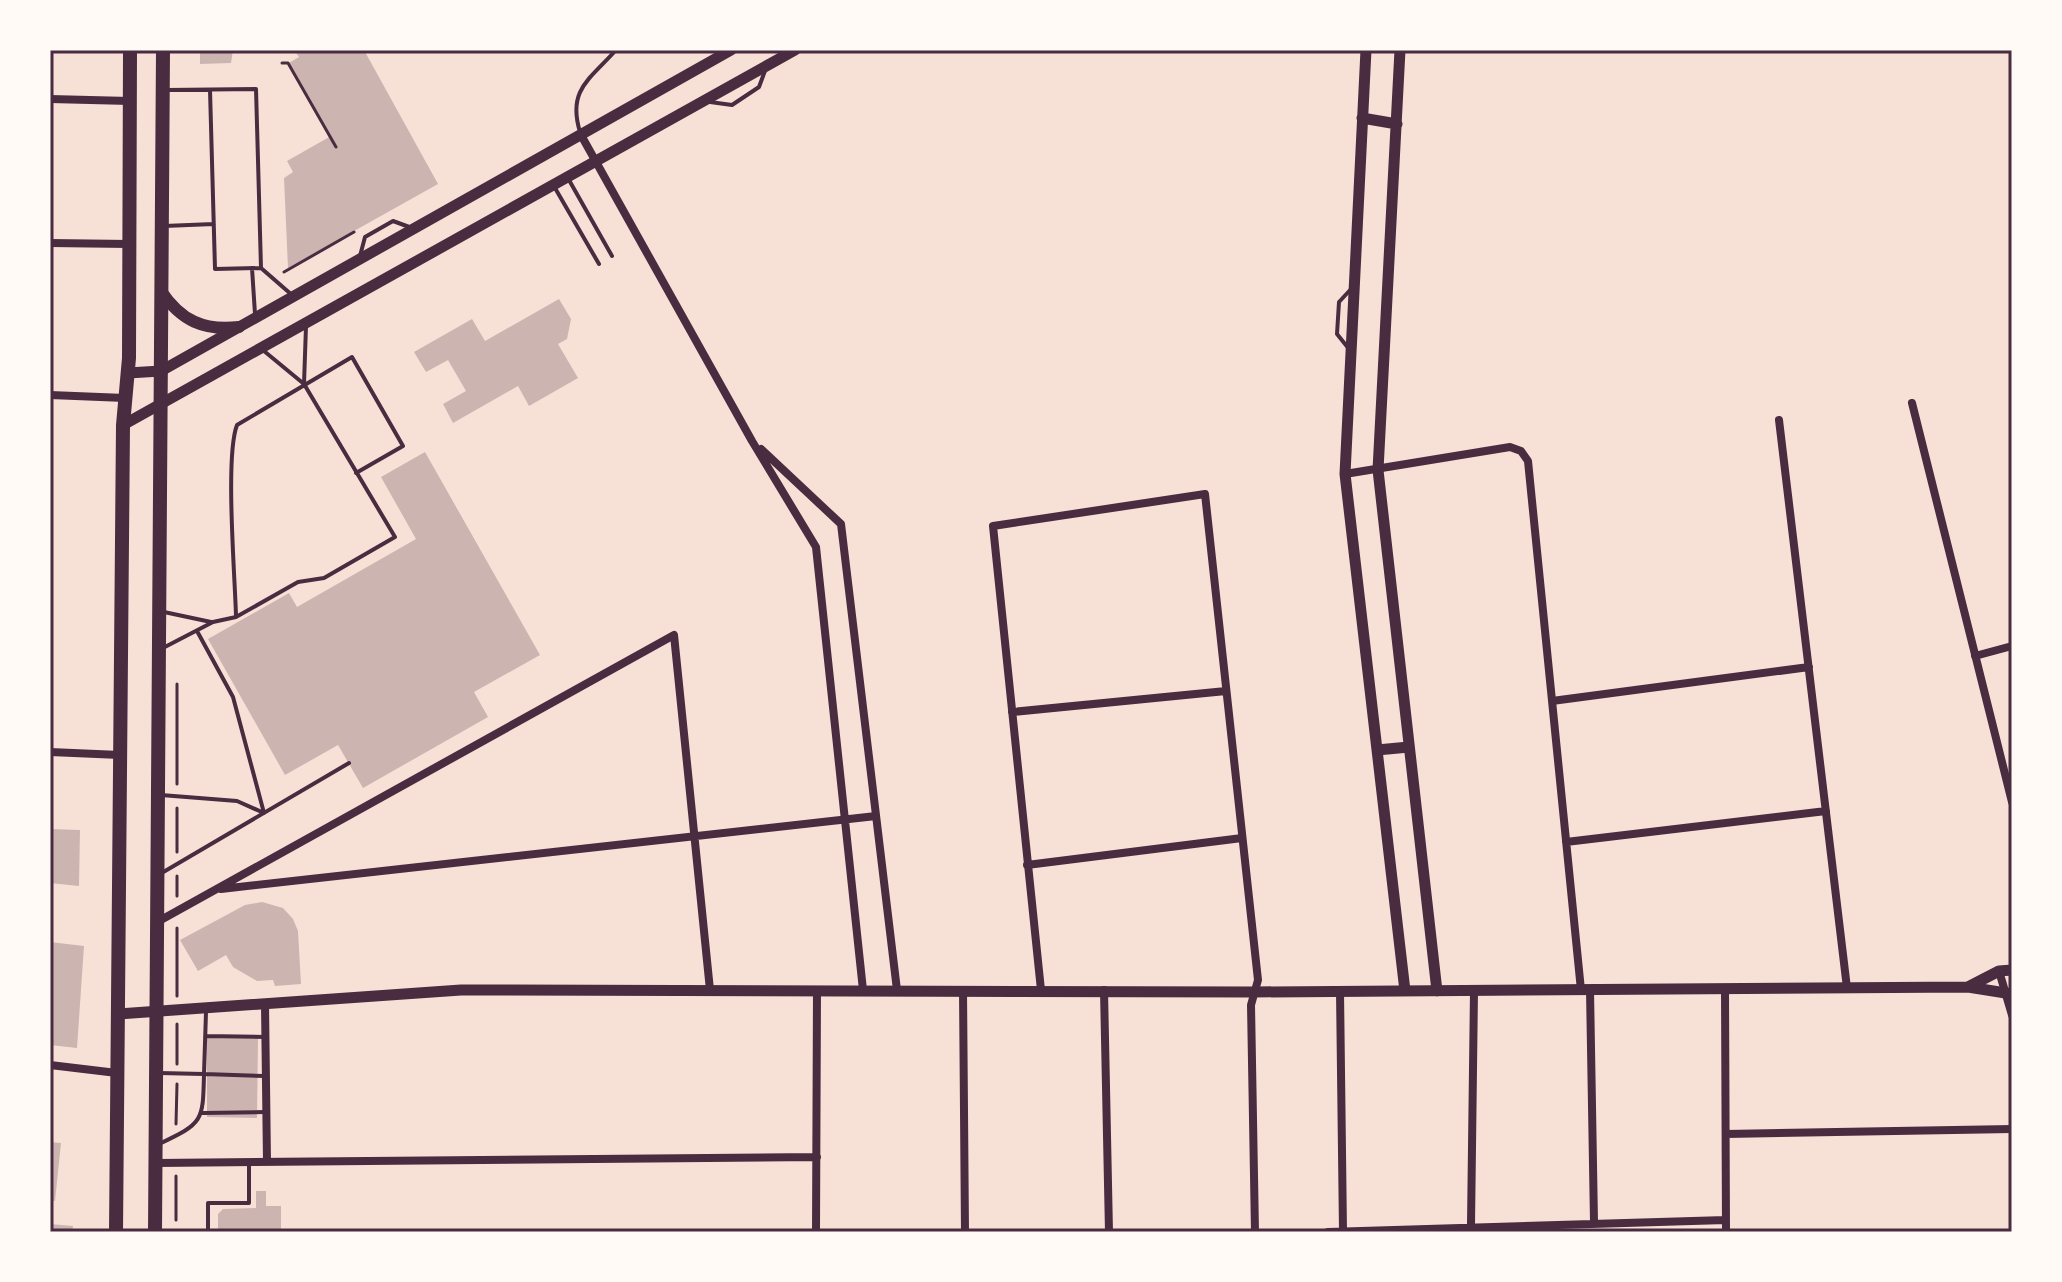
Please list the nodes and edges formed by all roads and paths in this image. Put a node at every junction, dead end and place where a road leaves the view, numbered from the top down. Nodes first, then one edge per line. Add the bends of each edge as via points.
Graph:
1 (130, 50) edge
2 (163, 50) edge
3 (616, 50) edge
4 (731, 50) edge
5 (795, 50) edge
6 (1366, 50) edge
7 (1400, 50) edge
8 (282, 63) dead end
9 (210, 90) junction
10 (162, 91) junction
11 (50, 99) edge
12 (130, 101) junction
13 (1362, 118) junction
14 (1397, 124) junction
15 (581, 135) junction
16 (336, 147) dead end
17 (596, 162) junction
18 (568, 178) junction
19 (554, 186) junction
20 (214, 224) junction
21 (162, 226) junction
22 (359, 230) dead end
23 (50, 243) edge
24 (129, 244) junction
25 (612, 256) dead end
26 (599, 264) dead end
27 (252, 268) junction
28 (261, 268) junction
29 (284, 272) dead end
30 (161, 291) junction
31 (294, 296) junction
32 (255, 318) junction
33 (306, 325) junction
34 (239, 327) junction
35 (262, 349) junction
36 (161, 371) junction
37 (128, 373) junction
38 (304, 384) junction
39 (50, 395) edge
40 (125, 398) junction
41 (1912, 403) dead end
42 (161, 406) junction
43 (1779, 420) dead end
44 (123, 425) junction
45 (752, 441) junction
46 (1378, 470) junction
47 (356, 473) junction
48 (1345, 474) junction
49 (159, 611) junction
50 (236, 617) junction
51 (213, 622) junction
52 (197, 631) junction
53 (2012, 646) edge
54 (159, 650) junction
55 (1975, 656) junction
56 (1809, 667) junction
57 (177, 682) dead end
58 (1226, 691) junction
59 (1552, 701) junction
60 (1012, 712) junction
61 (1409, 747) junction
62 (1377, 750) junction
63 (50, 752) edge
64 (120, 755) junction
65 (349, 763) dead end
66 (177, 782) dead end
67 (158, 795) junction
68 (2012, 802) edge
69 (177, 811) dead end
70 (1826, 811) junction
71 (264, 813) junction
72 (876, 816) junction
73 (845, 819) junction
74 (696, 836) junction
75 (1242, 838) junction
76 (1566, 842) junction
77 (177, 843) dead end
78 (1027, 865) junction
79 (158, 875) junction
80 (177, 880) dead end
81 (177, 888) dead end
82 (215, 890) junction
83 (159, 921) junction
84 (177, 925) dead end
85 (2012, 970) edge
86 (1999, 971) junction
87 (1968, 987) junction
88 (1847, 988) junction
89 (1725, 989) junction
90 (710, 990) junction
91 (817, 990) junction
92 (863, 990) junction
93 (897, 990) junction
94 (963, 990) junction
95 (1041, 990) junction
96 (1104, 990) junction
97 (1586, 990) junction
98 (1340, 991) junction
99 (1405, 991) junction
100 (1437, 991) junction
101 (1474, 991) junction
102 (1254, 992) junction
103 (2009, 994) edge
104 (265, 1004) junction
105 (206, 1009) junction
106 (177, 1011) junction
107 (157, 1012) junction
108 (118, 1014) junction
109 (2012, 1015) edge
110 (205, 1036) junction
111 (265, 1037) junction
112 (177, 1058) dead end
113 (50, 1065) edge
114 (117, 1073) junction
115 (157, 1073) junction
116 (204, 1074) junction
117 (266, 1076) junction
118 (177, 1081) dead end
119 (267, 1112) junction
120 (203, 1113) junction
121 (176, 1122) dead end
122 (2012, 1129) edge
123 (1726, 1134) junction
124 (157, 1145) junction
125 (817, 1157) junction
126 (267, 1162) junction
127 (157, 1163) junction
128 (176, 1163) junction
129 (249, 1163) junction
130 (1726, 1220) junction
131 (1594, 1222) junction
132 (1471, 1225) junction
133 (1343, 1231) edge
134 (116, 1232) edge
135 (155, 1232) edge
136 (174, 1232) edge
137 (208, 1232) edge
138 (816, 1232) edge
139 (965, 1232) edge
140 (1109, 1232) edge
141 (1255, 1232) edge
142 (1328, 1232) edge
143 (1726, 1232) edge

1 - 12 main road
2 - 10 main road
3 - 15 lane via 576,95
4 - 15 street
5 - 17 street
6 - 13 street
7 - 14 street
8 - 16 path via 288,63
9 - 10 lane
9 - 20 lane
9 - 28 lane via 256,89
10 - 21 main road
11 - 12 street
12 - 24 main road
13 - 14 street
13 - 48 street
14 - 46 street
15 - 17 street
15 - 31 street
17 - 18 street
17 - 45 street
18 - 19 street
18 - 25 lane
19 - 26 lane
19 - 33 street
20 - 21 lane
20 - 27 lane via 215,269
21 - 30 main road
22 - 29 path
23 - 24 street
24 - 37 main road
27 - 28 lane
27 - 32 lane
28 - 31 lane
30 - 34 main road via 177,313 194,323
30 - 36 main road
31 - 32 street
32 - 34 street
33 - 35 street
33 - 38 lane
34 - 36 street
35 - 38 lane
35 - 42 street
36 - 37 street
36 - 42 main road
37 - 40 main road
38 - 47 lane
38 - 47 lane via 352,357 403,446
38 - 50 lane via 237,425 233,434
39 - 40 street
40 - 44 main road
41 - 55 street
42 - 44 street
42 - 49 main road
43 - 56 street
44 - 64 main road
45 - 72 street via 841,524
45 - 73 street via 816,547
46 - 48 street
46 - 59 street via 1510,447 1521,451 1528,461
46 - 61 street
47 - 50 lane via 395,537 324,578 298,582
48 - 62 street
49 - 51 lane
49 - 54 main road
50 - 51 lane
51 - 52 lane
52 - 54 lane
52 - 71 lane via 233,697
53 - 55 street
54 - 67 main road
55 - 68 street
56 - 59 street
56 - 70 street
57 - 66 path
58 - 60 street
58 - 60 street via 1205,494 993,526
58 - 75 street
59 - 76 street
60 - 78 street
61 - 62 street
61 - 100 street
62 - 99 street
63 - 64 street
64 - 108 main road
65 - 71 lane
67 - 71 lane via 237,801
67 - 79 main road
69 - 77 path
70 - 76 street
70 - 88 street
71 - 79 lane
72 - 73 street
72 - 93 street
73 - 74 street
73 - 92 street
74 - 82 street
74 - 82 street via 674,635
74 - 90 street
75 - 78 street
75 - 102 street via 1258,980
76 - 97 street
78 - 95 street
79 - 83 main road
80 - 81 path
82 - 83 street
83 - 107 main road
84 - 106 path
85 - 86 street
86 - 87 street
86 - 103 street
87 - 88 street
87 - 103 street
88 - 89 street
89 - 97 street
89 - 123 street
90 - 91 street
90 - 104 street via 461,990
91 - 92 street
91 - 125 street
92 - 93 street
93 - 94 street
94 - 95 street
94 - 139 street
95 - 96 street
96 - 102 street
96 - 140 street
97 - 101 street
97 - 131 street
98 - 99 street
98 - 102 street
98 - 133 street
99 - 100 street
100 - 101 street
101 - 132 street
102 - 141 street
103 - 109 street
104 - 105 street
104 - 111 street
105 - 106 street
105 - 110 lane
106 - 107 street
106 - 112 path
107 - 108 street
107 - 115 main road
108 - 114 main road
110 - 111 lane
110 - 116 lane
111 - 117 street
113 - 114 street
114 - 134 main road
115 - 116 lane
115 - 124 main road
116 - 117 lane
116 - 120 lane
117 - 119 street
118 - 121 path
119 - 120 lane
119 - 126 street
120 - 124 lane via 194,1125
122 - 123 street
123 - 130 street
124 - 127 main road
125 - 126 street
125 - 138 street
126 - 129 street
127 - 128 street
127 - 135 main road
128 - 129 street
128 - 136 path
129 - 137 lane via 249,1203 208,1203
130 - 131 street
130 - 143 street
131 - 132 street
132 - 133 street
133 - 142 street
135 - 136 lane

